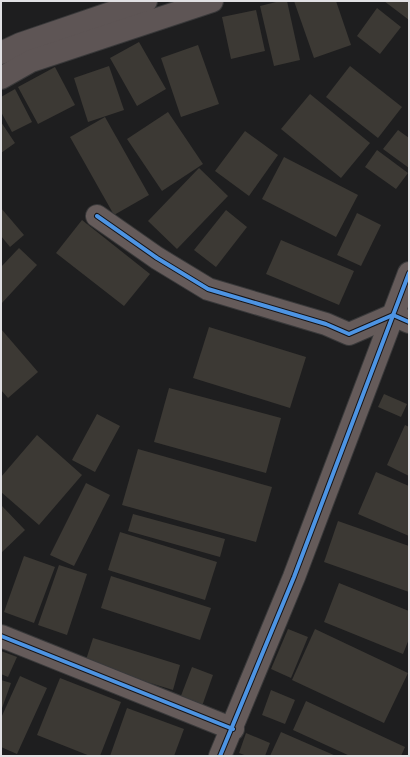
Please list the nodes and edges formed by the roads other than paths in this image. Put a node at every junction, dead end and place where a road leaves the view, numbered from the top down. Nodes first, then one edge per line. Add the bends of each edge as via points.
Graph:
1 (146, 1) edge
2 (212, 1) edge
3 (1, 53) edge
4 (1, 78) edge
5 (97, 216) dead end
6 (409, 273) edge
7 (401, 318) edge
8 (1, 636) edge
9 (233, 730) junction
10 (220, 756) edge

1 - 3 main road via 20,44
2 - 4 main road via 31,61
5 - 7 street via 157,258 208,288 326,324 349,334
6 - 7 street
7 - 9 street
8 - 9 street
9 - 10 street

